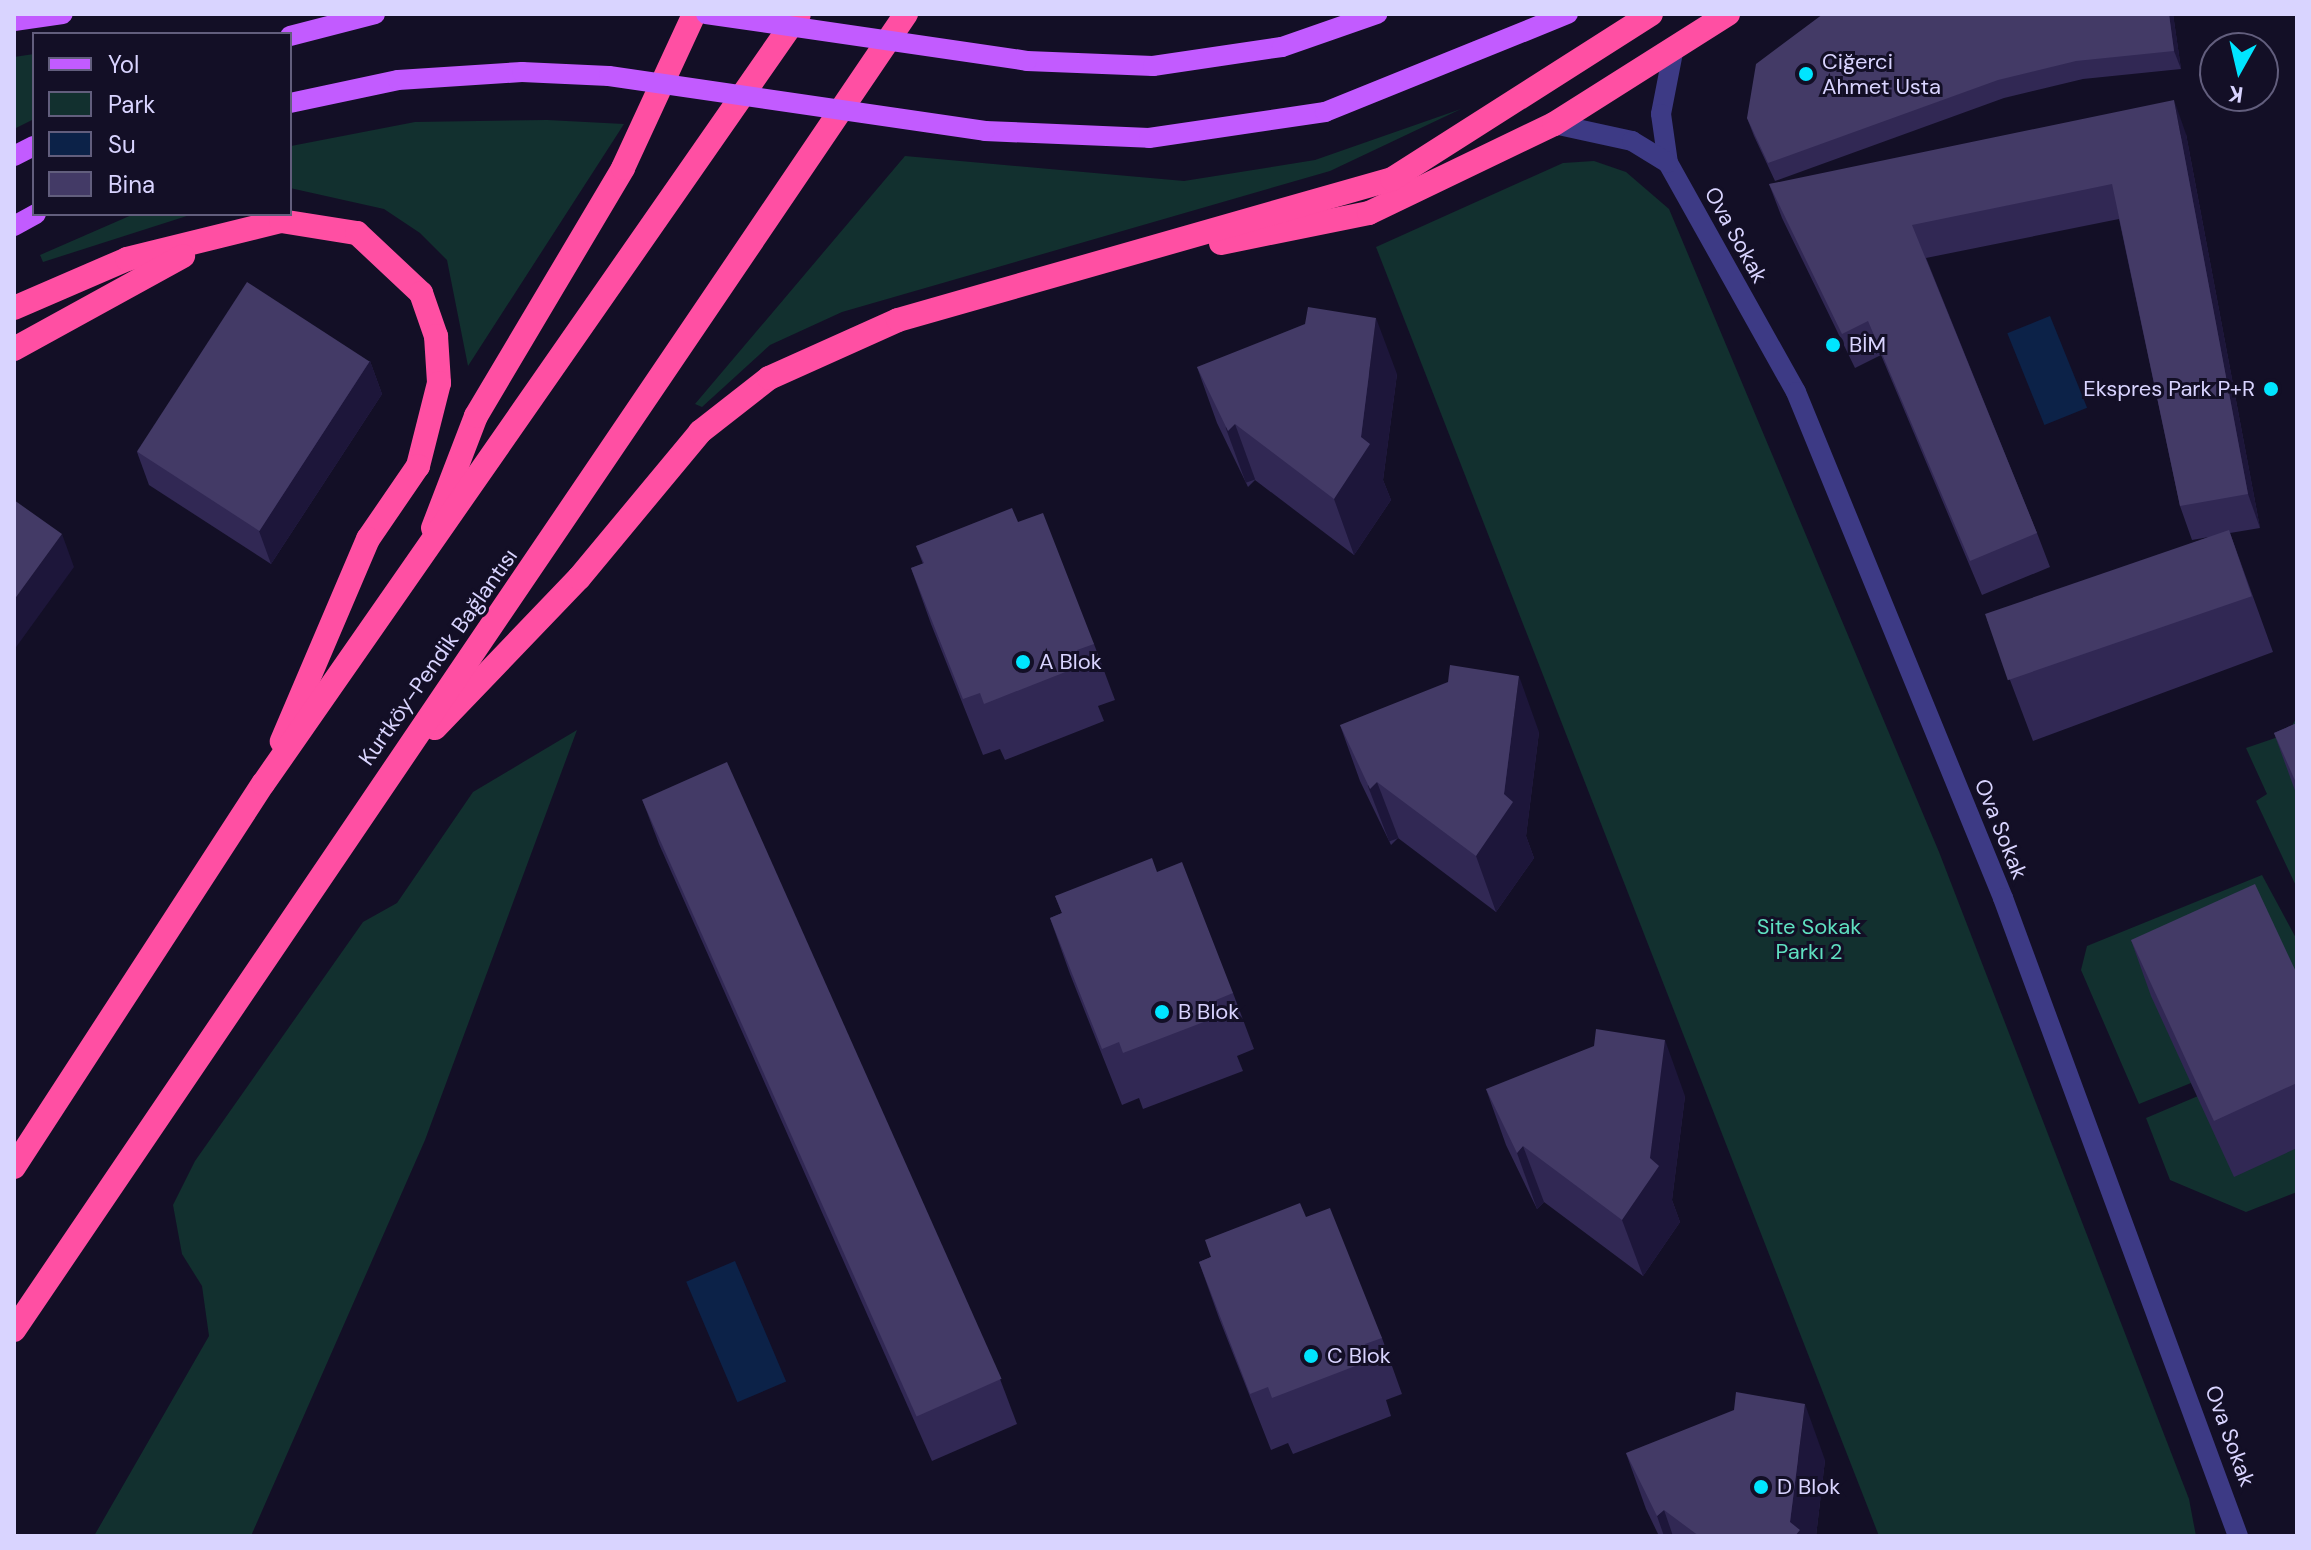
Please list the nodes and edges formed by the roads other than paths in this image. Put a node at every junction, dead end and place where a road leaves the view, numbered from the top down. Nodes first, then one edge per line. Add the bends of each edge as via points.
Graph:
1 (63, 14) edge
2 (375, 14) edge
3 (694, 14) edge
4 (706, 14) edge
5 (799, 14) edge
6 (906, 14) edge
7 (1377, 14) edge
8 (1568, 14) edge
9 (1651, 14) edge
10 (1728, 14) edge
11 (14, 21) edge
12 (292, 35) edge
13 (1674, 47) junction
14 (292, 103) edge
15 (1554, 124) junction
16 (32, 147) edge
17 (14, 156) edge
18 (1668, 163) junction
19 (32, 216) edge
20 (14, 226) edge
21 (357, 233) junction
22 (1058, 275) junction
23 (14, 308) edge
24 (14, 349) edge
25 (418, 567) junction
26 (384, 781) junction
27 (263, 784) junction
28 (14, 1167) edge
29 (14, 1330) edge
30 (2238, 1536) edge

1 - 11 main road
2 - 12 main road
3 - 25 highway via 623,168 476,416
4 - 7 main road, bridge via 1027,61 1153,66 1282,47
5 - 25 highway
6 - 26 highway, Kurtköy-Pendik Bağlantısı
8 - 14 main road, bridge via 1325,112 1149,138 985,131 609,76 522,72 398,80
9 - 22 highway via 1392,179
10 - 13 highway
13 - 15 highway
13 - 18 street, Ova Sokak via 1661,114
15 - 18 street, Ova Sokak via 1632,141
15 - 22 highway via 1369,213
16 - 17 main road
18 - 30 street, Ova Sokak via 1796,392 2003,898
19 - 20 main road
21 - 23 highway via 315,222 237,227 127,259
21 - 24 highway via 268,230 204,247 78,308
21 - 27 highway via 421,293 436,336 439,383 418,466 368,539
22 - 26 highway via 898,320 769,378 700,432 579,578
25 - 27 highway
26 - 29 highway, Kurtköy-Pendik Bağlantısı
27 - 28 highway

